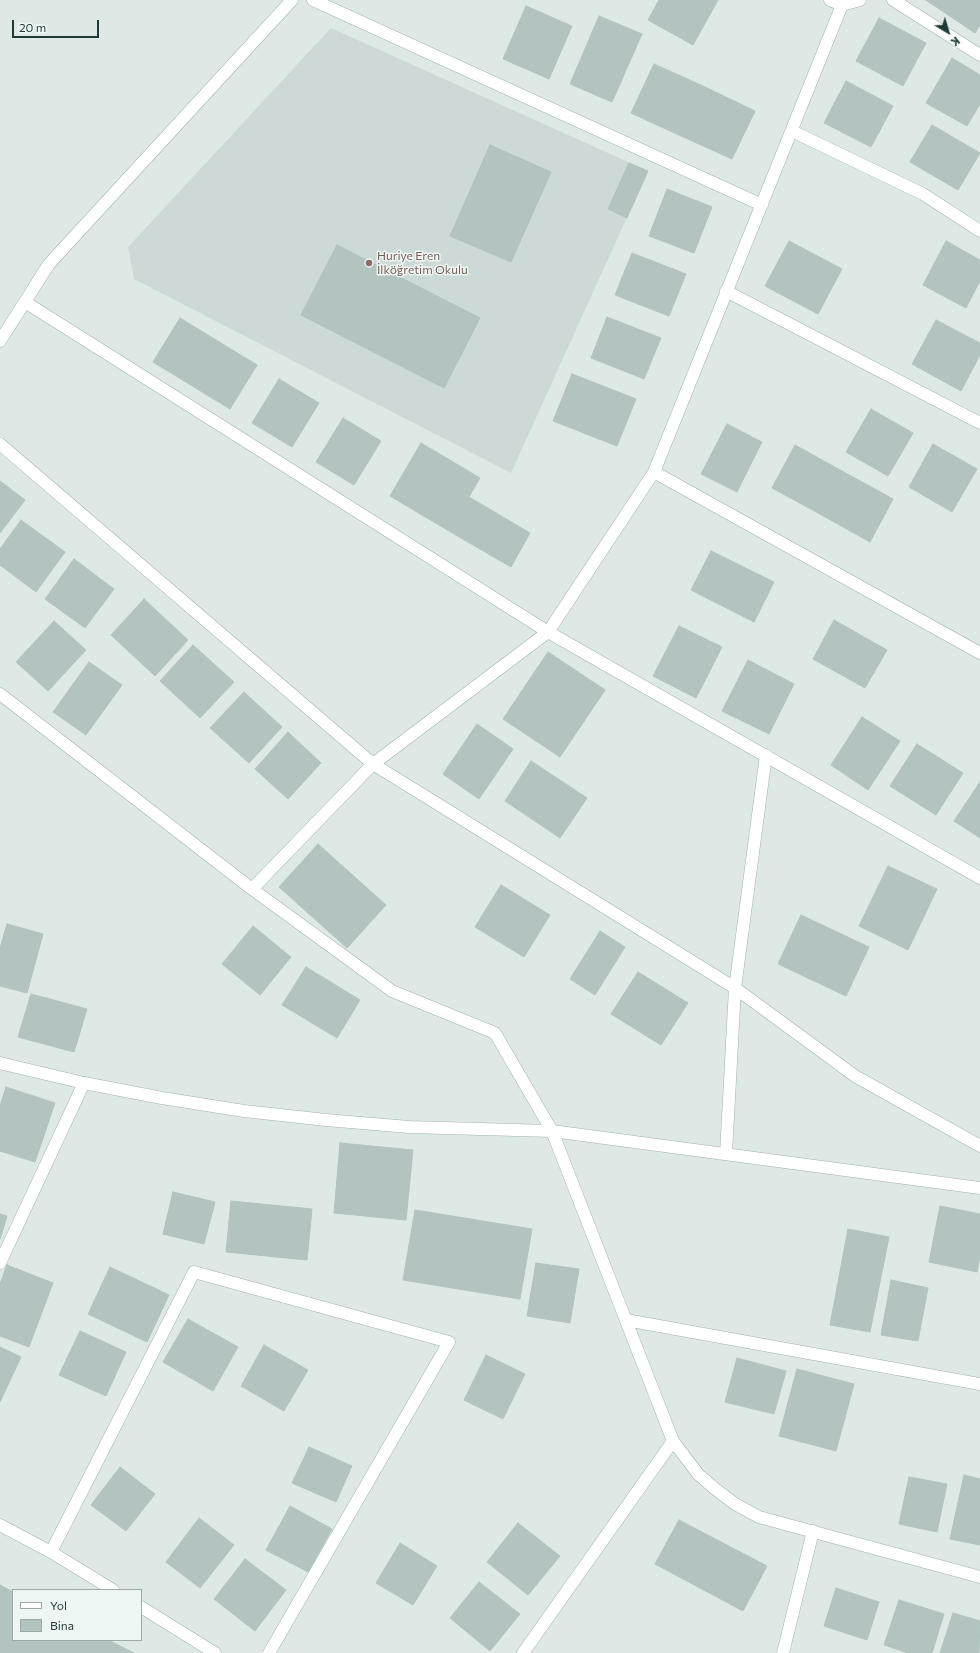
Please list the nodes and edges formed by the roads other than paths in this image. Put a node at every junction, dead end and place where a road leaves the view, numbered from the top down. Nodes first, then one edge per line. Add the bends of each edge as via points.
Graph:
1 (292, 0) edge
2 (313, 0) edge
3 (830, 0) edge
4 (860, 0) edge
5 (893, 0) edge
6 (842, 5) junction
7 (980, 55) edge
8 (792, 131) junction
9 (762, 204) junction
10 (980, 231) edge
11 (726, 291) junction
12 (25, 302) junction
13 (0, 341) edge
14 (980, 423) edge
15 (0, 444) edge
16 (654, 472) junction
17 (548, 632) junction
18 (980, 653) edge
19 (0, 694) edge
20 (766, 756) junction
21 (373, 764) junction
22 (980, 878) edge
23 (252, 889) junction
24 (735, 988) junction
25 (0, 1064) edge
26 (84, 1083) junction
27 (552, 1131) junction
28 (980, 1146) edge
29 (726, 1154) junction
30 (980, 1188) edge
31 (0, 1264) edge
32 (626, 1320) junction
33 (980, 1384) edge
34 (673, 1441) junction
35 (0, 1525) edge
36 (813, 1531) junction
37 (51, 1552) junction
38 (980, 1576) edge
39 (111, 1589) edge
40 (142, 1608) edge
41 (215, 1653) edge
42 (269, 1653) edge
43 (523, 1653) edge
44 (783, 1653) edge

1 - 12 street via 49,264
2 - 9 street
3 - 6 street
4 - 6 street
5 - 7 street
6 - 8 street
8 - 9 street
8 - 10 street via 923,194
9 - 11 street
11 - 14 street
11 - 16 street
12 - 13 street
12 - 17 street
15 - 21 street
16 - 17 street
16 - 18 street
17 - 20 street
17 - 21 street
19 - 23 street
20 - 22 street
20 - 24 street
21 - 23 street
21 - 24 street
23 - 27 street via 392,991 495,1033
24 - 28 street via 855,1076
24 - 29 street
25 - 26 street
26 - 27 street via 236,1109 326,1120 409,1127
26 - 31 street
27 - 29 street
27 - 32 street
29 - 30 street
32 - 33 street
32 - 34 street
34 - 36 street via 698,1474 736,1504 759,1517
34 - 43 street
35 - 37 street
36 - 38 street
36 - 44 street
37 - 39 street
37 - 42 street via 194,1272 449,1342
40 - 41 street

